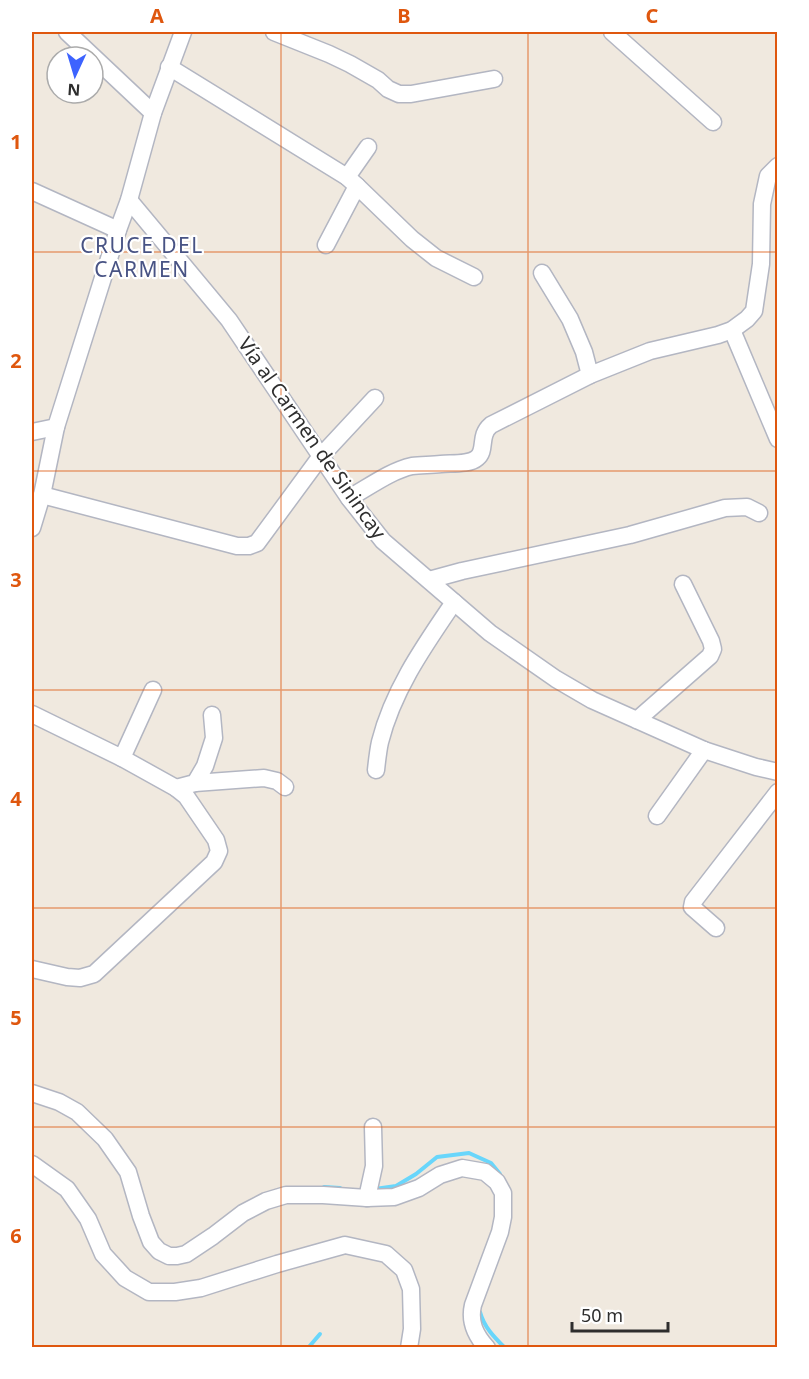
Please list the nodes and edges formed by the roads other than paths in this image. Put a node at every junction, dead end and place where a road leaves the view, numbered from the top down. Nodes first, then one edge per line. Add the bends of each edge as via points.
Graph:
1 (67, 32) edge
2 (183, 32) edge
3 (274, 32) edge
4 (612, 32) edge
5 (169, 67) junction
6 (494, 79) dead end
7 (153, 113) junction
8 (713, 122) dead end
9 (368, 147) dead end
10 (777, 166) edge
11 (352, 182) junction
12 (32, 191) edge
13 (129, 200) junction
14 (118, 230) junction
15 (326, 245) dead end
16 (542, 273) dead end
17 (474, 277) dead end
18 (732, 330) junction
19 (590, 375) junction
20 (375, 398) dead end
21 (56, 427) junction
22 (32, 432) edge
23 (777, 439) edge
24 (321, 456) junction
25 (42, 495) junction
26 (349, 498) junction
27 (759, 513) dead end
28 (32, 528) edge
29 (429, 580) junction
30 (683, 584) dead end
31 (454, 602) junction
32 (153, 690) dead end
33 (212, 715) dead end
34 (33, 717) edge
35 (637, 720) junction
36 (704, 750) junction
37 (122, 758) junction
38 (376, 770) dead end
39 (777, 772) edge
40 (195, 783) junction
41 (285, 787) dead end
42 (176, 788) junction
43 (777, 792) edge
44 (657, 816) dead end
45 (716, 927) dead end
46 (32, 969) edge
47 (32, 1093) edge
48 (373, 1127) dead end
49 (32, 1164) edge
50 (367, 1198) junction
51 (409, 1347) edge
52 (487, 1347) edge

1 - 7 street
2 - 5 street
3 - 6 street via 329,54 399,94
4 - 8 street
5 - 7 street
5 - 11 street
7 - 13 street
9 - 11 street
10 - 18 street via 768,176 762,204 761,264 754,311
11 - 15 street
11 - 17 street via 436,258
12 - 14 street
13 - 14 street
13 - 24 street, Vía al Carmen de Sinincay via 229,320
14 - 21 street
16 - 19 street via 570,319
18 - 19 street via 650,351
18 - 23 street
19 - 26 street via 490,425 476,460 412,466
20 - 24 street
21 - 22 street
21 - 25 street
24 - 25 street via 257,543 249,546
24 - 26 street, Vía al Carmen de Sinincay
25 - 28 street
26 - 29 street, Vía al Carmen de Sinincay via 383,540
27 - 29 street via 747,507 725,507 630,535
29 - 31 street, Vía al Carmen de Sinincay
30 - 35 street via 713,649 710,656
31 - 35 street, Vía al Carmen de Sinincay via 490,633 556,679
31 - 38 street via 406,676 390,710
32 - 37 street
33 - 40 street via 214,738
34 - 37 street
35 - 36 street, Vía al Carmen de Sinincay
36 - 39 street, Vía al Carmen de Sinincay
36 - 44 street
37 - 42 street
40 - 41 street via 264,778
40 - 42 street
42 - 46 street via 186,796 216,840 219,851 214,862 94,974 67,978
43 - 45 street via 693,902 692,908
47 - 50 street via 77,1112 105,1139 128,1172 151,1242 169,1256 186,1254 243,1213 286,1195
48 - 50 street via 374,1166
49 - 51 street via 66,1189 88,1219 103,1254 125,1278 150,1292 201,1288 345,1245 386,1254 404,1270 411,1289
50 - 52 street via 394,1197 462,1168 485,1172 497,1182 503,1193 500,1232 471,1313 476,1332

